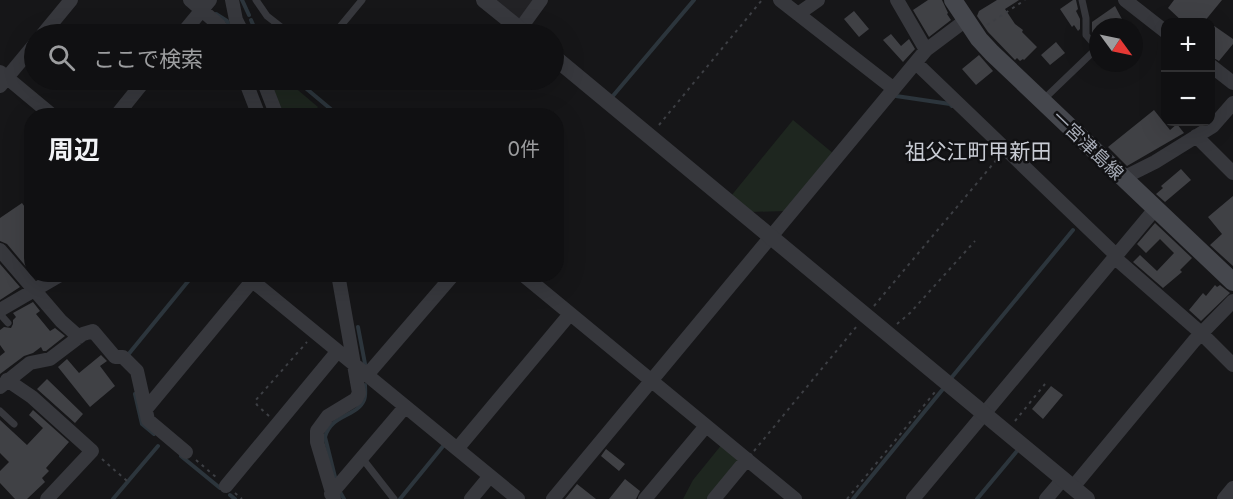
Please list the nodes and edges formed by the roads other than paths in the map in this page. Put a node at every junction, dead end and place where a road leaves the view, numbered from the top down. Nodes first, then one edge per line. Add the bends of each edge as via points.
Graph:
1 (71, 0) edge
2 (190, 0) edge
3 (232, 0) edge
4 (256, 0) edge
5 (362, 0) edge
6 (484, 0) edge
7 (541, 0) edge
8 (780, 0) edge
9 (818, 0) edge
10 (897, 0) edge
11 (953, 0) edge
12 (1082, 0) edge
13 (1125, 0) edge
14 (207, 3) edge
15 (798, 14) junction
16 (51, 24) edge
17 (190, 24) edge
18 (218, 24) edge
19 (238, 24) edge
20 (277, 24) edge
21 (342, 24) edge
22 (513, 24) edge
23 (528, 24) edge
24 (970, 27) junction
25 (1161, 28) edge
26 (926, 50) junction
27 (24, 55) edge
28 (916, 63) junction
29 (564, 65) edge
30 (1215, 69) edge
31 (2, 78) edge
32 (1233, 83) edge
33 (894, 89) junction
34 (137, 90) edge
35 (249, 90) edge
36 (267, 90) edge
37 (1042, 101) junction
38 (1233, 103) edge
39 (42, 108) edge
40 (122, 108) edge
41 (256, 108) edge
42 (274, 108) edge
43 (1196, 136) junction
44 (1233, 173) edge
45 (1123, 178) junction
46 (1155, 209) junction
47 (770, 237) junction
48 (0, 250) edge
49 (1115, 256) junction
50 (24, 277) edge
51 (28, 282) edge
52 (50, 282) edge
53 (245, 282) edge
54 (253, 282) edge
55 (339, 282) edge
56 (447, 282) edge
57 (532, 282) edge
58 (1233, 282) edge
59 (36, 291) junction
60 (1233, 301) edge
61 (0, 312) edge
62 (570, 314) junction
63 (8, 323) dead end
64 (1201, 333) junction
65 (79, 337) junction
66 (337, 352) junction
67 (1233, 365) edge
68 (355, 366) junction
69 (367, 375) junction
70 (651, 380) junction
71 (4, 383) edge
72 (405, 407) junction
73 (146, 409) junction
74 (0, 411) edge
75 (984, 413) junction
76 (14, 424) dead end
77 (706, 426) junction
78 (457, 449) junction
79 (186, 452) road end
80 (749, 457) junction
81 (362, 458) junction
82 (490, 476) junction
83 (1068, 483) junction
84 (226, 486) road end
85 (1233, 488) edge
86 (333, 496) edge
87 (47, 499) edge
88 (394, 499) edge
89 (471, 499) edge
90 (518, 499) edge
91 (553, 499) edge
92 (645, 499) edge
93 (714, 499) edge
94 (795, 499) edge
95 (913, 499) edge
96 (1046, 499) edge
97 (1087, 499) edge
98 (1224, 499) edge

1 - 16 street
2 - 14 street
3 - 19 street
4 - 20 lane
5 - 21 lane
6 - 22 street
7 - 23 street
8 - 15 street
9 - 15 street
10 - 26 street
11 - 24 main road, 一宮津島線
12 - 37 lane via 1086,35 1095,50
13 - 25 street
14 - 17 street
14 - 18 street
15 - 33 street
24 - 26 street
24 - 37 main road, 一宮津島線
26 - 28 street
27 - 31 street
28 - 33 street
28 - 49 street
29 - 47 street
30 - 32 street
31 - 39 street
33 - 47 street
34 - 40 street
35 - 41 street
36 - 42 street
37 - 45 main road, 一宮津島線
38 - 43 street via 1213,126
43 - 44 street
43 - 45 street
45 - 46 main road, 一宮津島線
46 - 49 street
46 - 58 main road, 一宮津島線
47 - 70 street
47 - 75 street
48 - 50 street
49 - 64 street
49 - 75 street
51 - 59 street
52 - 59 street
53 - 73 street
54 - 66 street
55 - 68 street
56 - 69 street
57 - 62 street
59 - 61 street
59 - 65 street
60 - 64 street
61 - 63 lane
62 - 70 street
62 - 78 street
64 - 67 street
64 - 83 street
65 - 71 street via 50,359 30,363
65 - 73 street via 93,332 115,357 123,357 137,372
66 - 68 street
66 - 84 street
68 - 69 street
68 - 86 street via 359,393 356,399 328,416 317,431
69 - 72 street
70 - 77 street
70 - 91 street
71 - 87 street via 32,397 92,451
72 - 78 street
72 - 81 street
73 - 79 street via 148,420
74 - 76 lane
75 - 83 street
75 - 95 street
77 - 80 street
77 - 92 street
78 - 82 street
80 - 93 street
80 - 94 street
81 - 86 street
81 - 88 lane
82 - 89 street
82 - 90 street
83 - 96 street
83 - 97 street
85 - 98 street

